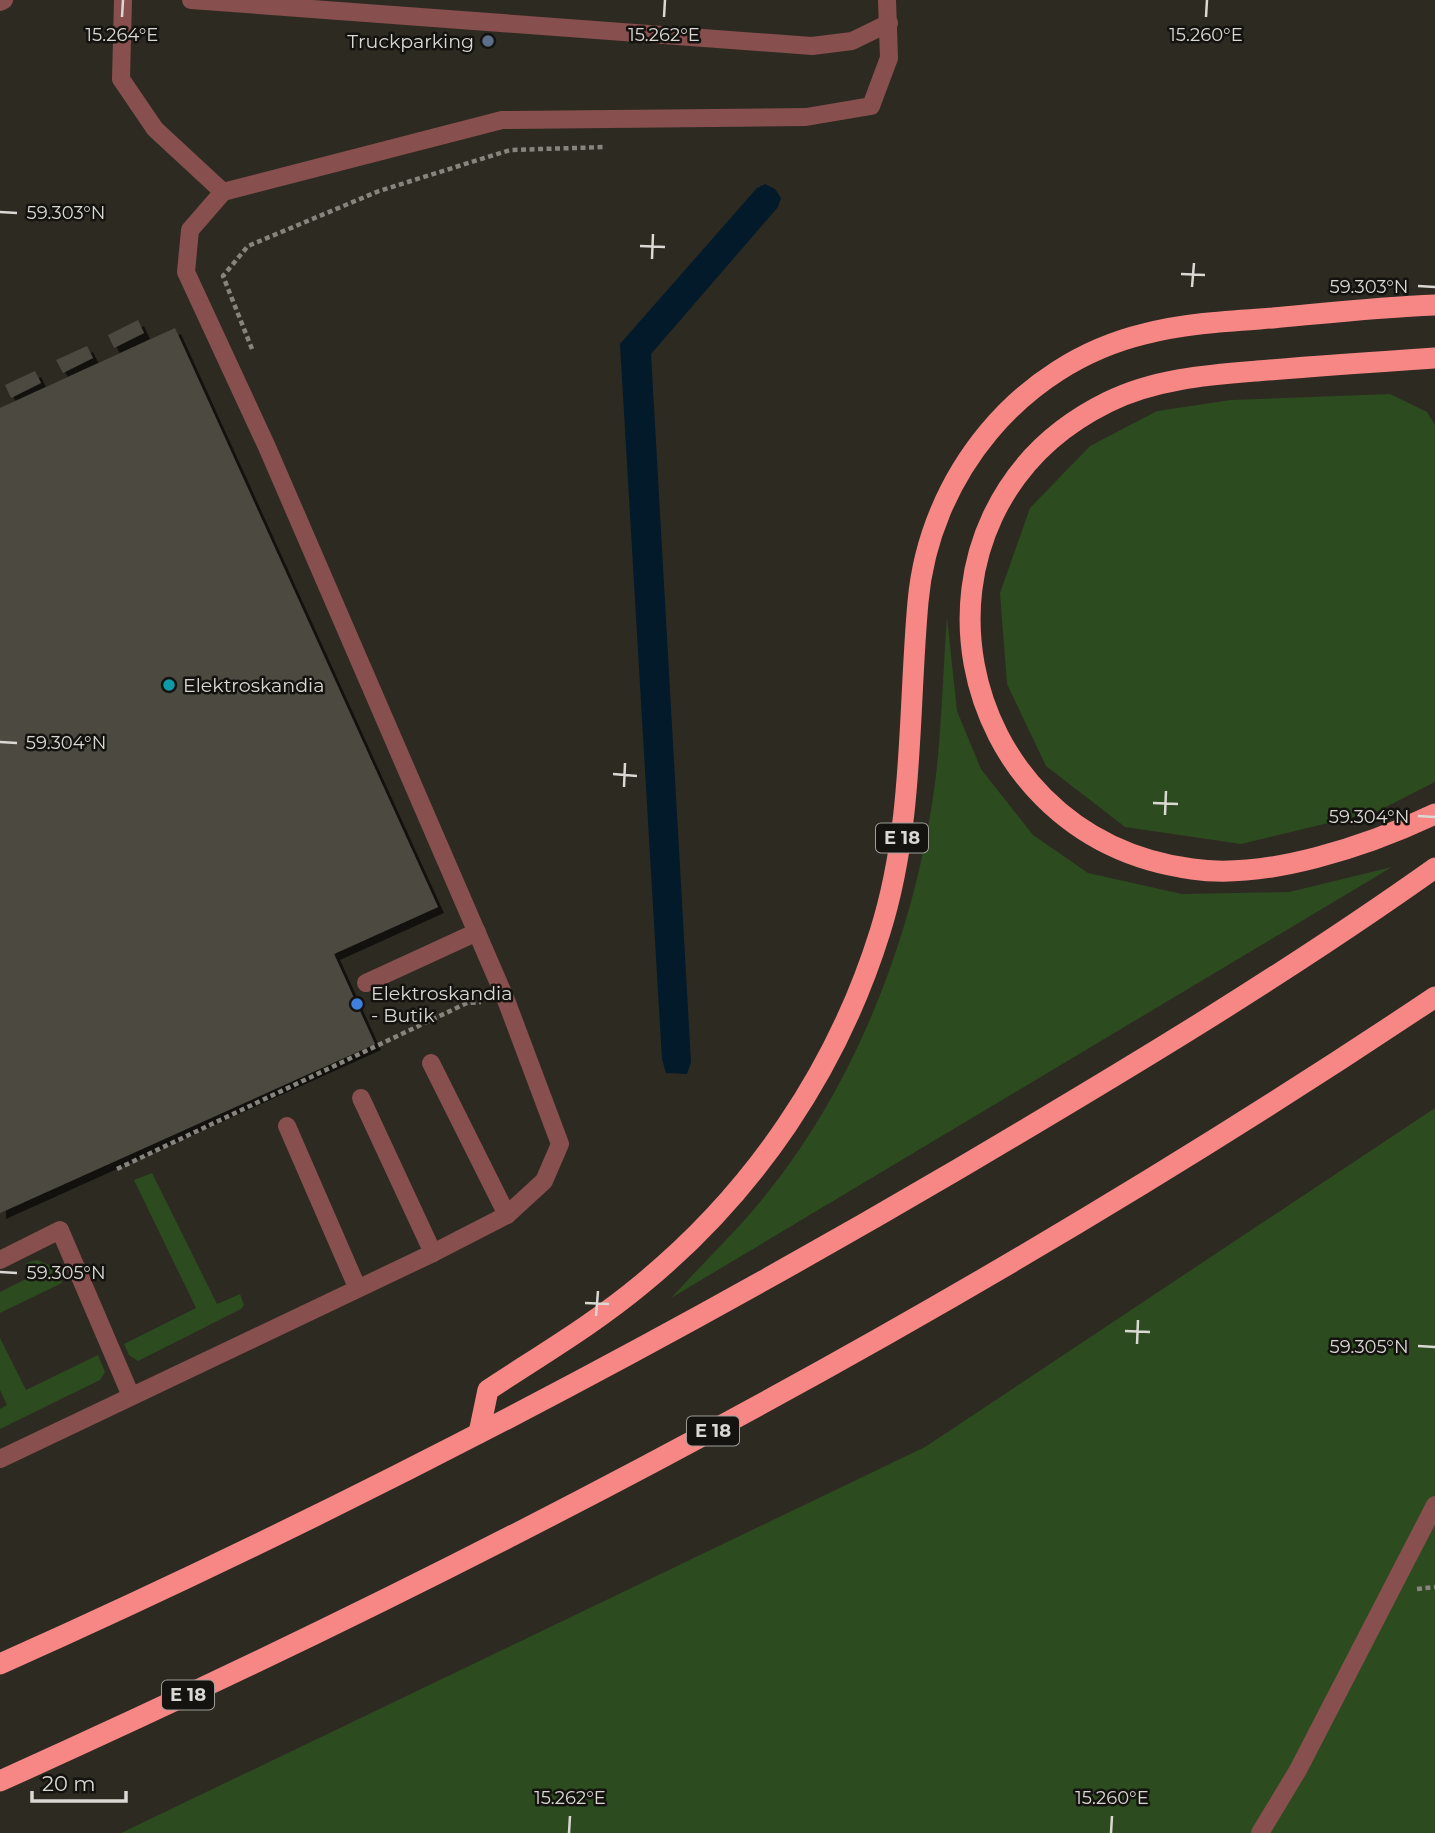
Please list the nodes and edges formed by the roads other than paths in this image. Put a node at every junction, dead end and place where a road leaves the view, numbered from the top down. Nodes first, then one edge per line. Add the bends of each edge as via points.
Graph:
1 (123, 0) edge
2 (191, 0) edge
3 (887, 0) edge
4 (888, 23) junction
5 (223, 192) junction
6 (1435, 304) edge
7 (1435, 358) edge
8 (1435, 814) edge
9 (1435, 868) edge
10 (477, 933) junction
11 (366, 983) dead end
12 (1435, 997) edge
13 (430, 1063) dead end
14 (361, 1098) dead end
15 (287, 1126) dead end
16 (507, 1215) junction
17 (433, 1254) junction
18 (0, 1260) edge
19 (357, 1287) junction
20 (131, 1396) junction
21 (479, 1433) junction
22 (0, 1458) edge
23 (1435, 1505) edge
24 (0, 1664) edge
25 (0, 1781) edge
26 (1260, 1833) edge

1 - 5 street via 121,79 155,129
2 - 4 street via 812,46 852,41
3 - 4 street
4 - 5 street via 889,58 871,106 806,117 502,120
5 - 10 street via 190,230 186,272 267,447
6 - 21 highway, E 18 via 1187,325 1141,334 1057,370 988,430 940,509 926,553 918,598 908,788 893,883 866,975 826,1063 775,1144 713,1218 643,1284 488,1390
7 - 8 highway via 1202,376 1154,384 1098,408 1066,428 1030,461 1002,502 976,571 970,644 988,716 1024,779 1060,815 1100,842 1146,860 1195,870 1292,862 1384,835
9 - 21 highway via 1349,929 1028,1128 701,1316
10 - 11 street
10 - 16 street via 560,1144 544,1181
12 - 25 highway, E 18 via 1045,1243 752,1410 375,1606
13 - 16 street
14 - 17 street
15 - 19 street
16 - 17 street
17 - 19 street
18 - 20 street via 60,1230
19 - 20 street
20 - 22 street
21 - 24 highway via 230,1558
23 - 26 street via 1298,1770

